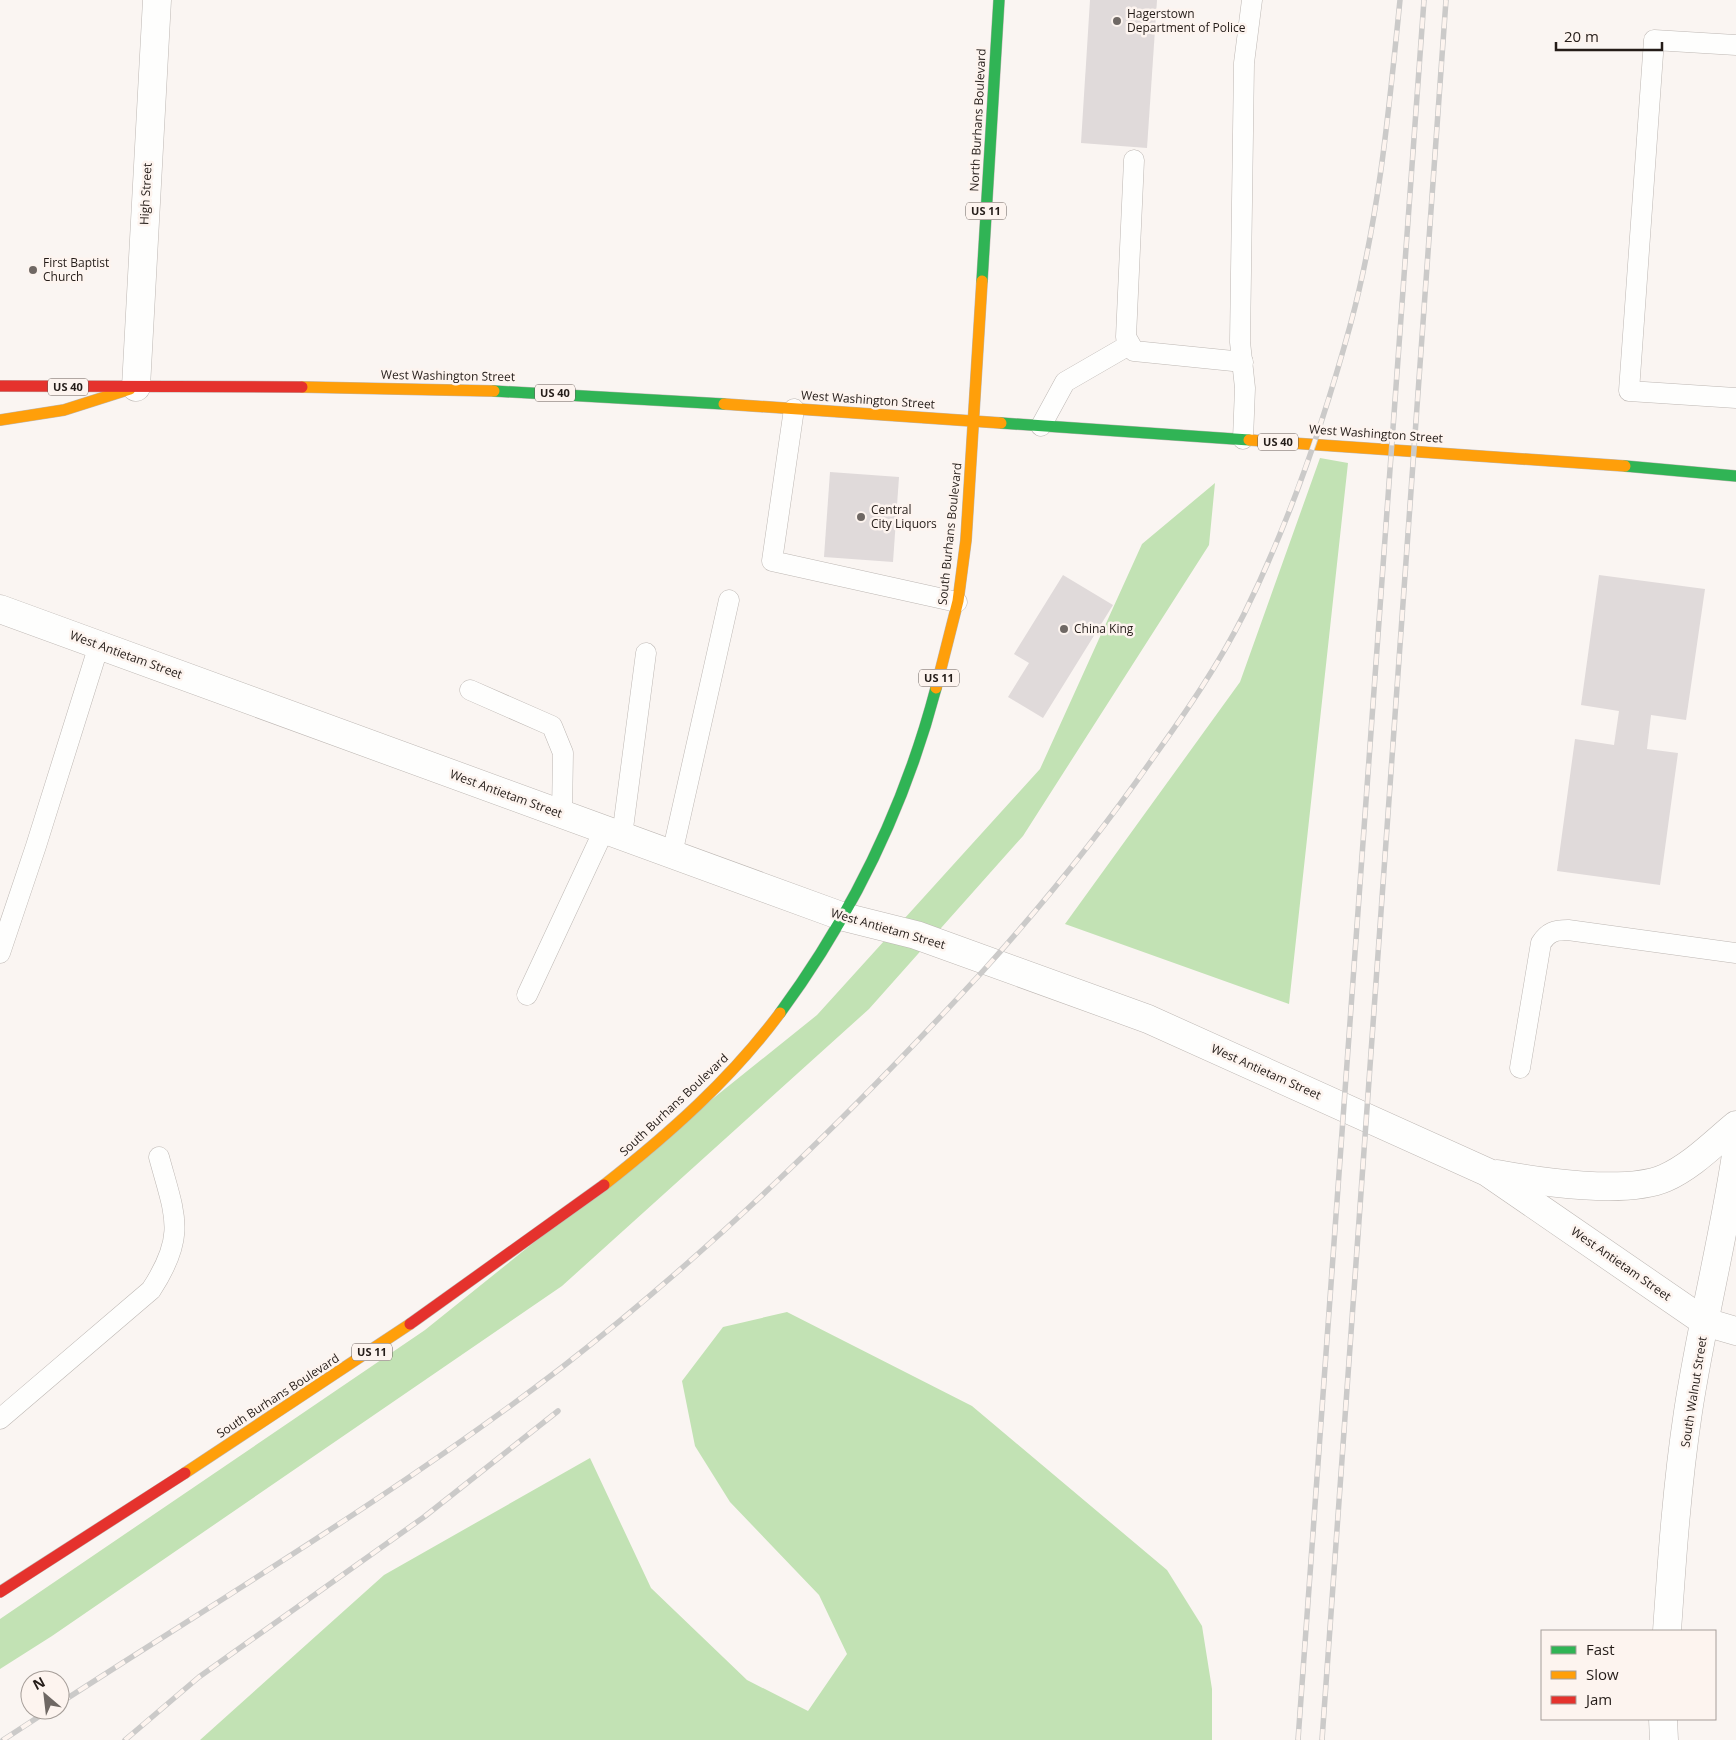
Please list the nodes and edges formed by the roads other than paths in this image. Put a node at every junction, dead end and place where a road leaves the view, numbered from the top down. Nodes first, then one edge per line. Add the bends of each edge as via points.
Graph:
1 (157, 0) edge
2 (999, 0) edge
3 (1252, 0) edge
4 (1736, 45) edge
5 (1134, 160) dead end
6 (1129, 345) junction
7 (1243, 362) junction
8 (0, 386) edge
9 (136, 387) junction
10 (1736, 398) edge
11 (794, 409) junction
12 (0, 420) edge
13 (974, 422) junction
14 (1041, 426) junction
15 (1243, 439) junction
16 (1736, 476) edge
17 (729, 600) dead end
18 (957, 602) junction
19 (0, 609) edge
20 (99, 645) junction
21 (646, 652) dead end
22 (470, 690) dead end
23 (562, 814) junction
24 (613, 833) junction
25 (672, 854) junction
26 (844, 918) junction
27 (1, 944) edge
28 (1736, 953) edge
29 (527, 995) dead end
30 (1520, 1068) dead end
31 (1736, 1125) edge
32 (1736, 1155) edge
33 (160, 1157) dead end
34 (1487, 1172) junction
35 (1705, 1322) junction
36 (1736, 1331) edge
37 (0, 1419) edge
38 (0, 1592) edge
39 (1667, 1630) edge
40 (1663, 1720) edge
41 (1664, 1740) edge

1 - 9 street, High Street
2 - 13 main road, North Burhans Boulevard / US 11
3 - 7 lane via 1244,63 1240,342
4 - 10 lane via 1654,40 1629,391
5 - 6 lane via 1126,337
6 - 7 lane via 1134,351
6 - 14 lane via 1065,382
7 - 15 lane
8 - 9 main road, US 40
9 - 11 main road, West Washington Street / US 40 via 438,388
9 - 12 main road, West Washington Street via 64,410
11 - 13 main road, West Washington Street / US 40
11 - 18 lane via 772,561
13 - 14 main road, West Washington Street / US 40
13 - 18 main road, South Burhans Boulevard / US 11
14 - 15 main road, West Washington Street / US 40
15 - 16 main road, West Washington Street / US 40 via 1573,461
17 - 25 lane
18 - 26 main road, South Burhans Boulevard / US 11 via 928,723 891,826
19 - 20 street, West Antietam Street
20 - 23 street, West Antietam Street
20 - 27 lane via 36,846
21 - 24 lane
22 - 23 lane via 552,726 564,753
23 - 24 street, West Antietam Street
24 - 25 street, West Antietam Street
24 - 29 lane
25 - 26 street, West Antietam Street
26 - 34 street, West Antietam Street via 916,935 1148,1019
26 - 38 main road, South Burhans Boulevard / US 11 via 770,1027 722,1082 643,1156 380,1347
28 - 30 lane via 1555,930 1541,943
31 - 34 street via 1696,1159 1664,1178 1624,1186 1536,1181
32 - 35 street, South Walnut Street
33 - 37 lane via 176,1219 175,1240 166,1267 152,1290
34 - 35 street, West Antietam Street
35 - 36 street, West Antietam Street
35 - 39 street, South Walnut Street via 1688,1412
40 - 41 street

